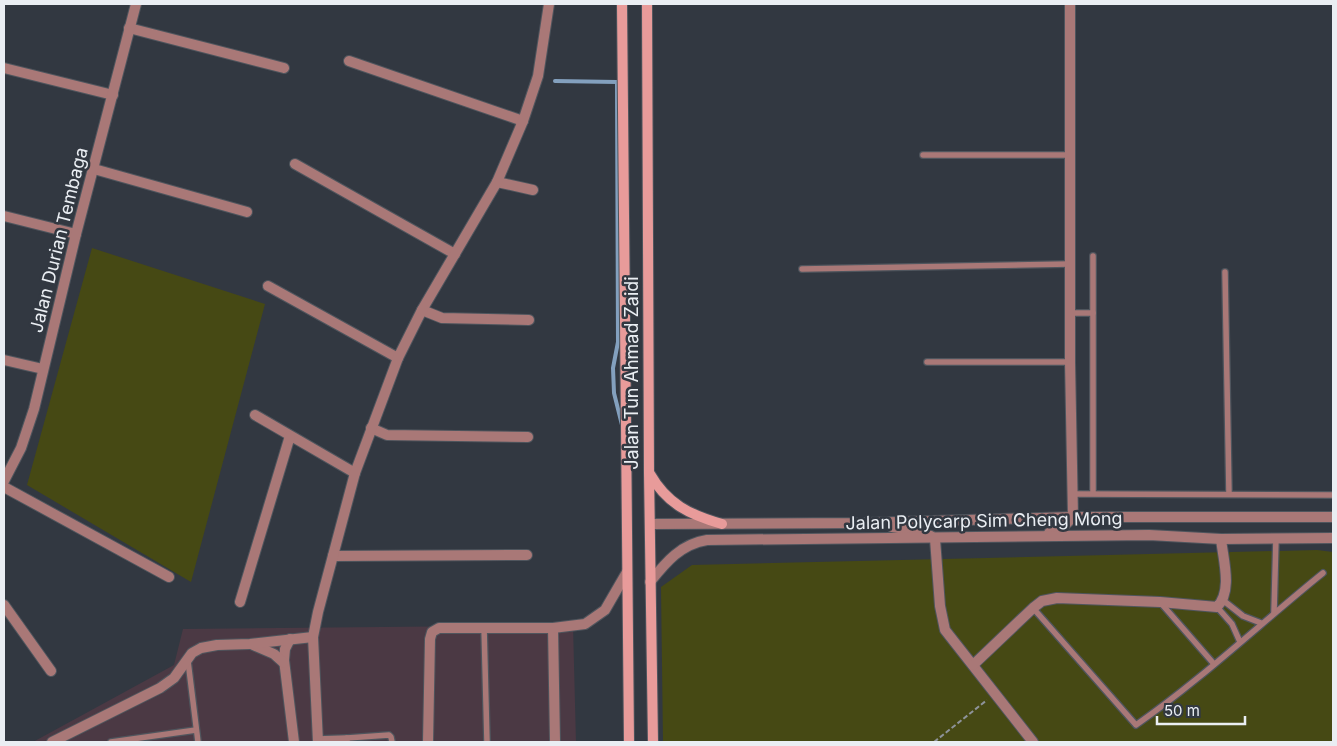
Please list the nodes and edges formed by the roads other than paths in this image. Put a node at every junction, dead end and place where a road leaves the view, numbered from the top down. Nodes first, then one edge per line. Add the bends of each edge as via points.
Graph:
1 (136, 4) edge
2 (549, 4) edge
3 (622, 4) edge
4 (647, 4) edge
5 (1070, 4) edge
6 (129, 28) junction
7 (349, 61) dead end
8 (4, 68) edge
9 (284, 68) dead end
10 (113, 95) junction
11 (523, 121) junction
12 (923, 155) dead end
13 (1070, 155) junction
14 (295, 164) dead end
15 (94, 169) junction
16 (497, 182) junction
17 (533, 190) dead end
18 (247, 212) dead end
19 (4, 216) edge
20 (76, 234) junction
21 (456, 254) junction
22 (1093, 256) dead end
23 (1070, 264) junction
24 (802, 269) dead end
25 (1225, 272) dead end
26 (268, 286) dead end
27 (422, 310) junction
28 (1070, 313) junction
29 (1093, 313) junction
30 (529, 320) dead end
31 (398, 358) junction
32 (4, 360) edge
33 (927, 362) dead end
34 (1070, 362) junction
35 (43, 369) junction
36 (255, 415) dead end
37 (371, 428) junction
38 (290, 436) junction
39 (528, 437) dead end
40 (355, 473) junction
41 (649, 473) junction
42 (4, 481) edge
43 (4, 487) edge
44 (1093, 493) junction
45 (1073, 494) junction
46 (1229, 494) junction
47 (1333, 495) edge
48 (1073, 517) junction
49 (1333, 517) edge
50 (863, 523) junction
51 (650, 524) junction
52 (722, 524) junction
53 (1149, 535) junction
54 (1026, 537) junction
55 (1221, 538) junction
56 (1276, 538) junction
57 (1333, 538) edge
58 (935, 539) junction
59 (527, 555) dead end
60 (333, 556) junction
61 (627, 572) junction
62 (1323, 572) dead end
63 (169, 577) dead end
64 (650, 582) junction
65 (240, 602) dead end
66 (1160, 602) junction
67 (1220, 604) junction
68 (4, 605) edge
69 (1033, 608) junction
70 (1274, 612) junction
71 (1261, 623) junction
72 (484, 628) junction
73 (553, 628) junction
74 (313, 637) junction
75 (290, 639) junction
76 (1240, 642) junction
77 (250, 644) junction
78 (188, 661) junction
79 (284, 664) junction
80 (1214, 664) junction
81 (973, 666) junction
82 (51, 671) dead end
83 (196, 730) junction
84 (347, 740) edge
85 (318, 741) edge
86 (52, 742) edge
87 (111, 742) edge
88 (198, 742) edge
89 (294, 742) edge
90 (392, 742) edge
91 (428, 742) edge
92 (487, 742) edge
93 (555, 742) edge
94 (629, 742) edge
95 (653, 742) edge
96 (1033, 742) edge

1 - 6 street, Jalan Durian Tembaga
2 - 11 street via 538,76
3 - 61 main road, Jalan Tun Ahmad Zaidi
4 - 41 main road, Jalan Tun Ahmad Zaidi
5 - 13 street
6 - 9 street
6 - 10 street, Jalan Durian Tembaga
7 - 11 street
8 - 10 street
10 - 15 street, Jalan Durian Tembaga
11 - 16 street
12 - 13 lane
13 - 23 street
14 - 21 street
15 - 18 street
15 - 20 street, Jalan Durian Tembaga
16 - 17 street
16 - 21 street
19 - 20 street
20 - 35 street, Jalan Durian Tembaga
21 - 27 street
22 - 29 lane
23 - 24 lane
23 - 28 street
25 - 46 lane
26 - 31 street
27 - 30 street via 442,318
27 - 31 street
28 - 29 lane
28 - 34 street
29 - 44 lane
31 - 37 street
32 - 35 street
33 - 34 lane
34 - 45 street
35 - 42 street, Jalan Durian Tembaga via 21,448
36 - 38 street
37 - 39 street via 387,435
37 - 40 street
38 - 40 street
38 - 65 street
40 - 60 street
41 - 51 main road, Jalan Tun Ahmad Zaidi
41 - 52 main road via 664,494 678,506 698,517
43 - 63 street
44 - 45 lane
44 - 46 lane
45 - 48 street
46 - 47 lane
48 - 49 street, Jalan Polycarp Sim Cheng Mong
48 - 50 street, Jalan Polycarp Sim Cheng Mong
48 - 53 street via 1089,532 1142,532
48 - 54 street via 1056,531
50 - 52 street, Jalan Polycarp Sim Cheng Mong
50 - 58 street via 912,530
51 - 52 street, Jalan Polycarp Sim Cheng Mong
51 - 64 main road, Jalan Tun Ahmad Zaidi
53 - 54 street, Jalan Polycarp Sim Cheng Mong
53 - 55 street, Jalan Polycarp Sim Cheng Mong
54 - 58 street, Jalan Polycarp Sim Cheng Mong
55 - 56 street, Jalan Polycarp Sim Cheng Mong
55 - 67 street via 1226,583
56 - 57 street, Jalan Polycarp Sim Cheng Mong
56 - 70 lane
58 - 64 street, Jalan Polycarp Sim Cheng Mong via 699,541 669,558
58 - 81 street via 945,630
59 - 60 street
60 - 74 street
61 - 73 street via 605,610 585,624
61 - 94 main road, Jalan Tun Ahmad Zaidi
62 - 70 lane
64 - 95 main road, Jalan Tun Ahmad Zaidi
66 - 67 street
66 - 69 street via 1057,598 1042,601
66 - 80 lane
67 - 71 lane
67 - 76 lane
68 - 82 street
69 - 80 lane via 1136,725
69 - 81 street
70 - 71 lane
71 - 76 lane
72 - 73 street
72 - 91 street via 439,628 432,632
72 - 92 lane
73 - 93 street
74 - 75 street
74 - 85 street
75 - 77 street
75 - 79 street via 286,644
76 - 80 lane
77 - 78 street via 201,648 192,653
77 - 79 street via 274,654
78 - 83 lane
78 - 86 street via 174,678 160,688
79 - 89 street
81 - 96 street
83 - 87 lane
83 - 88 lane
84 - 85 lane
84 - 90 lane via 389,735

